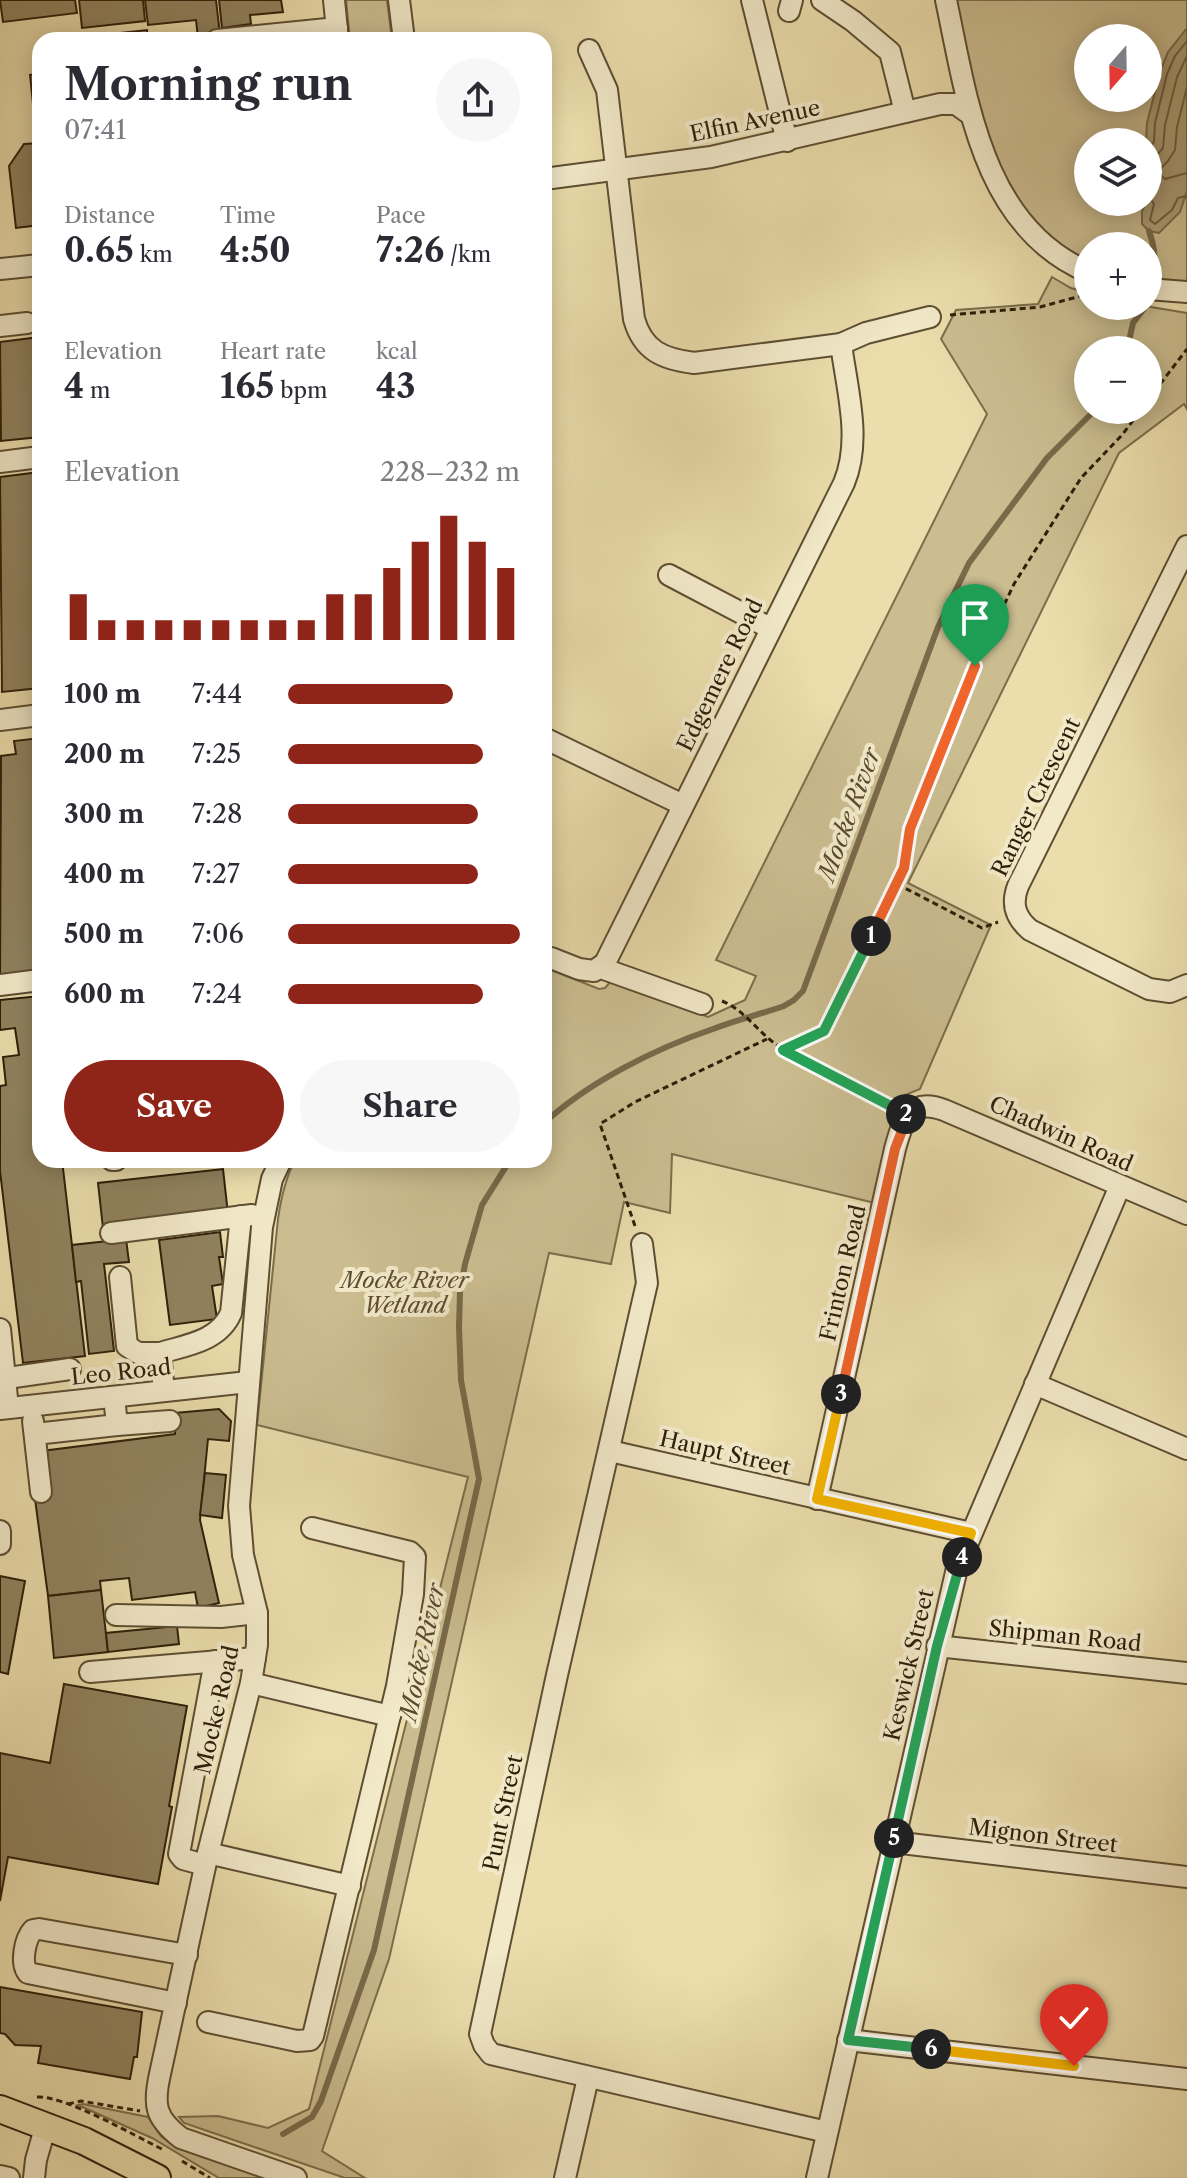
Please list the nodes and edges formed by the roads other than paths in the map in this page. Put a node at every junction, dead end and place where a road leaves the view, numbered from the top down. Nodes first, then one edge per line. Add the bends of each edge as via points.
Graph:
1 (334, 0) edge
2 (399, 0) edge
3 (752, 0) edge
4 (822, 0) edge
5 (946, 0) edge
6 (338, 32) edge
7 (403, 32) edge
8 (589, 50) dead end
9 (905, 112) junction
10 (970, 114) junction
11 (787, 141) junction
12 (618, 169) junction
13 (552, 178) edge
14 (1074, 264) edge
15 (32, 266) edge
16 (0, 269) edge
17 (1162, 290) edge
18 (1187, 292) edge
19 (930, 317) road end
20 (27, 323) dead end
21 (0, 326) edge
22 (841, 344) junction
23 (32, 458) edge
24 (0, 462) edge
25 (1187, 546) edge
26 (669, 575) dead end
27 (770, 628) junction
28 (32, 716) edge
29 (0, 720) edge
30 (552, 742) edge
31 (683, 805) junction
32 (552, 958) edge
33 (601, 968) junction
34 (32, 981) edge
35 (0, 985) edge
36 (1178, 989) edge
37 (702, 1004) dead end
38 (912, 1112) joint
39 (275, 1168) edge
40 (1120, 1186) junction
41 (1187, 1214) edge
42 (241, 1216) junction
43 (264, 1217) junction
44 (111, 1233) dead end
45 (642, 1244) road end
46 (120, 1277) dead end
47 (0, 1329) edge
48 (160, 1353) junction
49 (70, 1369) dead end
50 (3, 1379) edge
51 (248, 1382) junction
52 (1035, 1384) junction
53 (164, 1391) junction
54 (114, 1397) junction
55 (32, 1405) junction
56 (4, 1408) edge
57 (170, 1421) dead end
58 (117, 1425) junction
59 (35, 1434) junction
60 (1187, 1449) edge
61 (610, 1451) junction
62 (41, 1492) dead end
63 (817, 1499) junction
64 (312, 1528) dead end
65 (0, 1531) edge
66 (971, 1533) junction
67 (0, 1544) edge
68 (257, 1613) junction
69 (116, 1615) dead end
70 (937, 1646) junction
71 (255, 1658) junction
72 (215, 1661) junction
73 (90, 1672) dead end
74 (1187, 1673) edge
75 (251, 1683) junction
76 (390, 1716) junction
77 (893, 1842) junction
78 (207, 1859) junction
79 (1187, 1877) edge
80 (350, 1886) junction
81 (187, 1955) junction
82 (176, 2003) junction
83 (208, 2022) dead end
84 (848, 2040) junction
85 (588, 2078) junction
86 (1187, 2079) edge
87 (0, 2109) edge
88 (46, 2125) junction
89 (827, 2132) junction
90 (145, 2175) edge
91 (0, 2176) edge
92 (9, 2178) edge
93 (34, 2178) edge
94 (296, 2178) edge
95 (565, 2178) edge
96 (817, 2178) edge

1 - 6 street
2 - 7 street
3 - 11 street
4 - 9 street via 890,52
5 - 10 street
8 - 12 street via 607,90
9 - 10 street, Elfin Avenue via 948,103
9 - 11 street, Elfin Avenue
10 - 14 street via 1012,209 1041,242
11 - 12 street, Elfin Avenue
12 - 13 street, Elfin Avenue
12 - 22 street via 634,319 650,350 694,363
15 - 16 street
17 - 18 street
19 - 22 street
20 - 21 street
22 - 27 street, Edgemere Road via 852,464
23 - 24 street
25 - 36 street, Ranger Crescent via 1014,896 1017,915 1030,930 1149,989
26 - 27 street
27 - 31 street, Edgemere Road
28 - 29 street
30 - 31 street
31 - 33 street, Edgemere Road
32 - 33 street via 579,969
33 - 37 street
34 - 35 street
38 - 40 street, Chadwin Road via 921,1105 944,1110
38 - 63 street, Frinton Road via 895,1149
39 - 43 street, Mocke Road
40 - 41 street, Chadwin Road
40 - 52 street, Keswick Street
42 - 43 street
42 - 44 street
42 - 48 street via 226,1324 203,1339
43 - 51 street, Mocke Road
45 - 61 street, Punt Street via 647,1283
46 - 48 street via 127,1346 138,1353
47 - 50 street
48 - 53 street
49 - 50 street
50 - 56 street
51 - 53 street, Leo Road
51 - 68 street, Mocke Road via 239,1518
52 - 60 street
52 - 66 street, Keswick Street
53 - 54 street, Leo Road
54 - 55 street, Leo Road
54 - 58 street
55 - 56 street, Leo Road
55 - 59 street
57 - 58 street
58 - 59 street
59 - 62 street
61 - 63 street, Haupt Street
61 - 85 street, Punt Street via 480,2034 491,2054
63 - 66 street, Haupt Street
64 - 76 street via 415,1557 407,1640
65 - 67 street
66 - 70 street, Keswick Street
68 - 69 street
68 - 71 street, Mocke Road
70 - 74 street, Shipman Road
70 - 77 street, Keswick Street
71 - 72 street
71 - 75 street, Mocke Road
72 - 73 street
72 - 78 street via 179,1854 183,1859
75 - 76 street
75 - 78 street, Mocke Road
76 - 80 street
77 - 79 street, Mignon Street
77 - 84 street, Keswick Street
78 - 80 street
78 - 81 street, Mocke Road
80 - 83 street via 310,2040
81 - 82 street, Mocke Road
81 - 82 street via 39,1929 28,1937 23,1964 28,1973
82 - 94 street, Mocke Road via 156,2094 167,2127 181,2138
84 - 86 street
84 - 89 street, Keswick Street
85 - 89 street, Punt Street
85 - 95 street
87 - 88 main road
88 - 90 main road
88 - 93 street
89 - 96 street, Keswick Street
91 - 92 street

